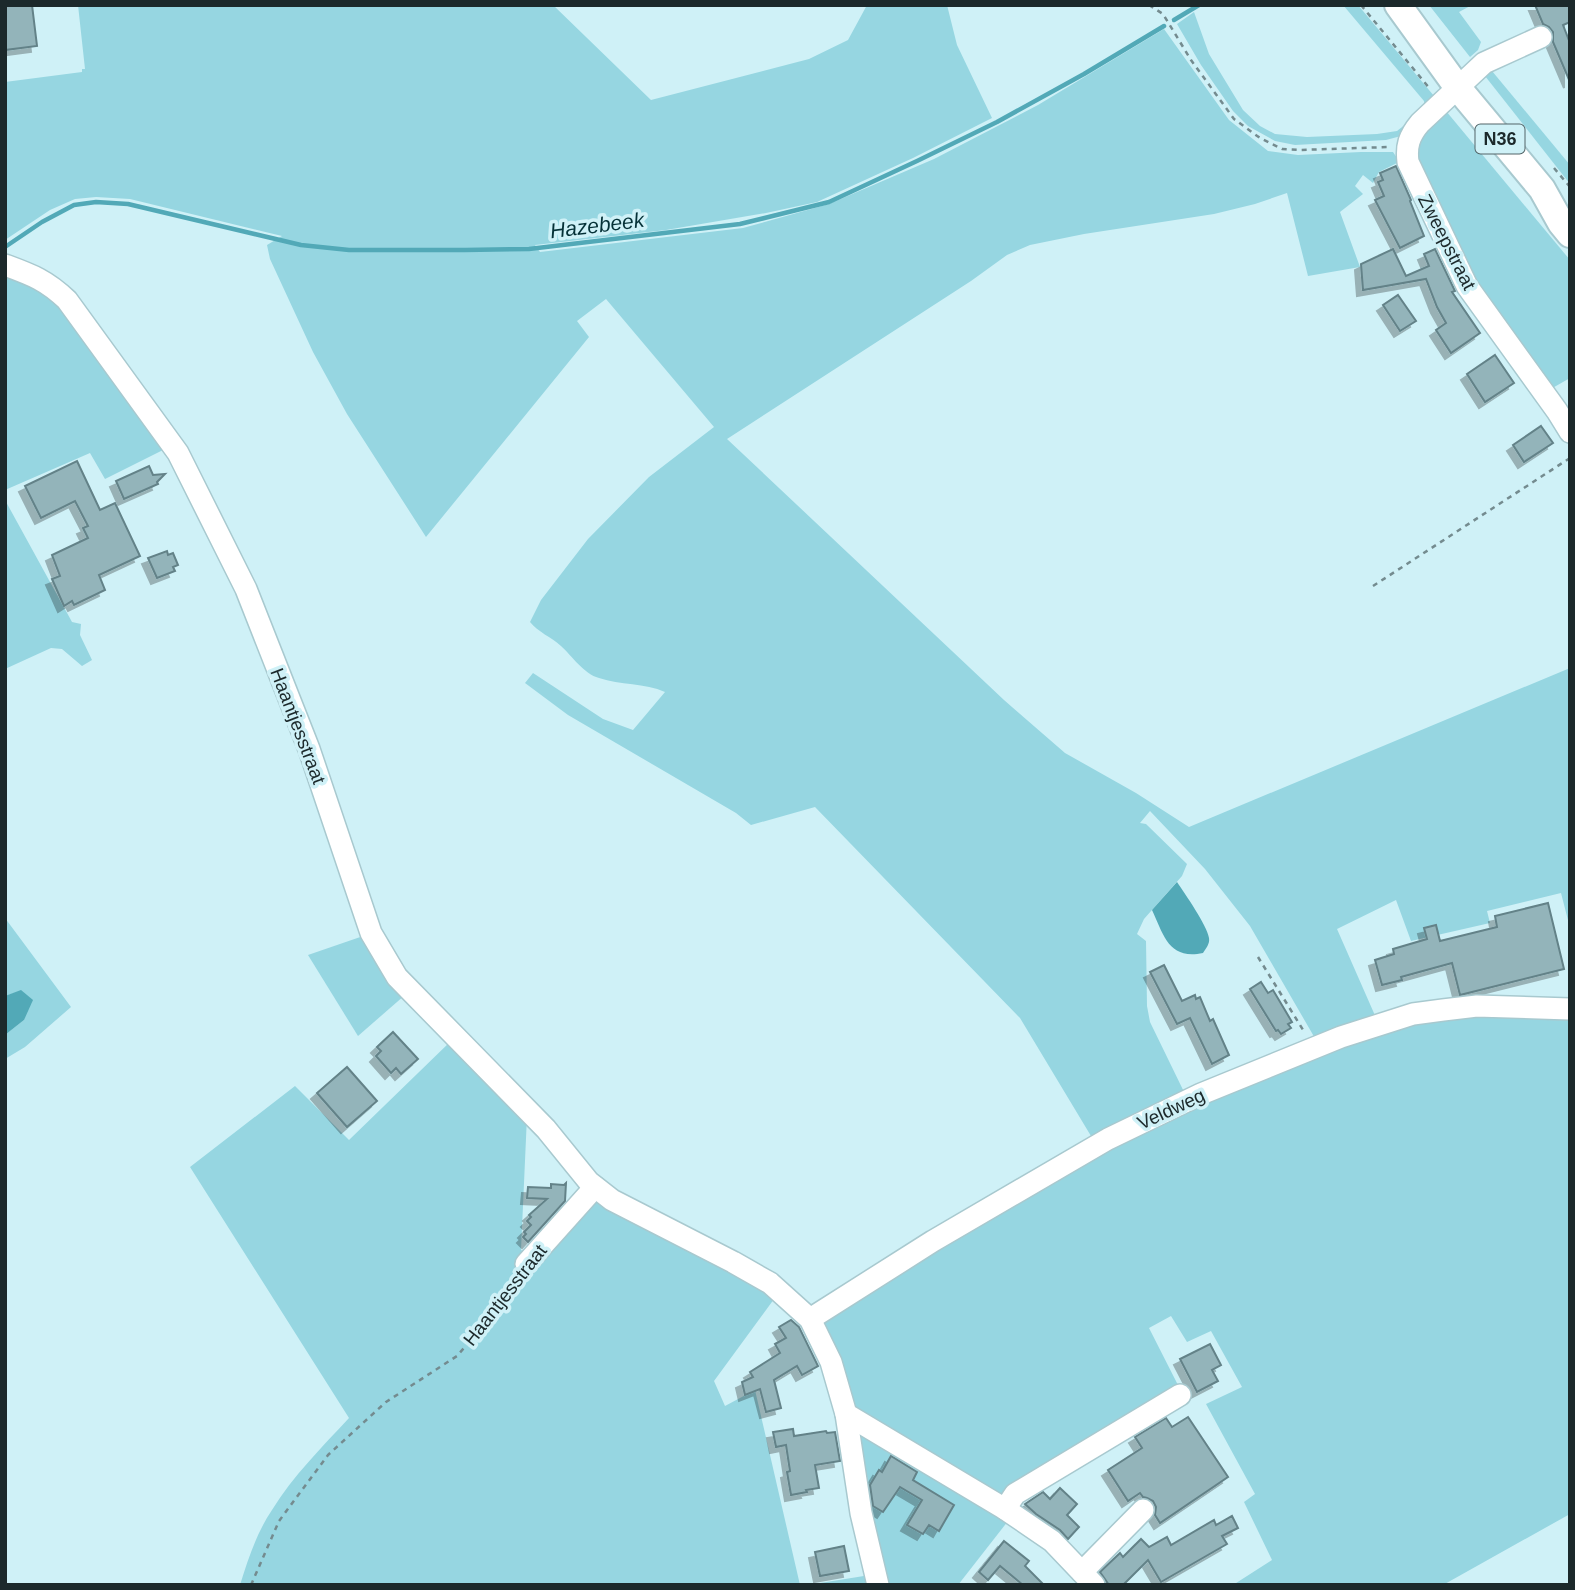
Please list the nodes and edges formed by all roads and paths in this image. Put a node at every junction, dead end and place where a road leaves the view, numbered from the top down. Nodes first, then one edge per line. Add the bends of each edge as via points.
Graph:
1 (1150, 5) edge
2 (1378, 5) edge
3 (1398, 5) edge
4 (1541, 37) dead end
5 (1458, 88) junction
6 (1407, 146) junction
7 (1542, 190) junction
8 (1570, 211) edge
9 (1570, 234) edge
10 (5, 265) edge
11 (1570, 432) edge
12 (1570, 458) edge
13 (1373, 586) dead end
14 (1258, 957) dead end
15 (1570, 1009) edge
16 (1314, 1048) junction
17 (595, 1187) junction
18 (526, 1264) joint
19 (810, 1319) junction
20 (1180, 1395) dead end
21 (846, 1414) junction
22 (1005, 1509) junction
23 (1143, 1510) dead end
24 (1088, 1579) edge
25 (251, 1585) edge
26 (878, 1585) edge

1 - 6 path via 1163,14 1234,119 1260,138 1282,149 1300,150
2 - 5 main road, N36
3 - 5 main road, N36
4 - 5 street via 1484,63
5 - 6 street via 1411,134
5 - 7 main road, N36
6 - 11 street, Zweepstraat via 1408,162 1467,286
7 - 8 main road, N36
7 - 9 main road, N36
10 - 17 street, Haantjesstraat via 36,276 67,300 178,453 246,589 309,749 371,933 397,977 546,1129
12 - 13 path
14 - 16 path
15 - 16 street, Veldweg via 1477,1006 1413,1014
16 - 19 street, Veldweg via 1201,1094 1108,1139
17 - 18 street, Haantjesstraat
17 - 19 street, Haantjesstraat via 770,1283
18 - 25 path, Haantjesstraat via 501,1305 457,1356 386,1402 328,1455 279,1521
19 - 21 street, Haantjesstraat via 831,1362
20 - 22 street via 1015,1494
21 - 22 street
21 - 26 street, Haantjesstraat
22 - 24 street via 1052,1541
23 - 24 street

